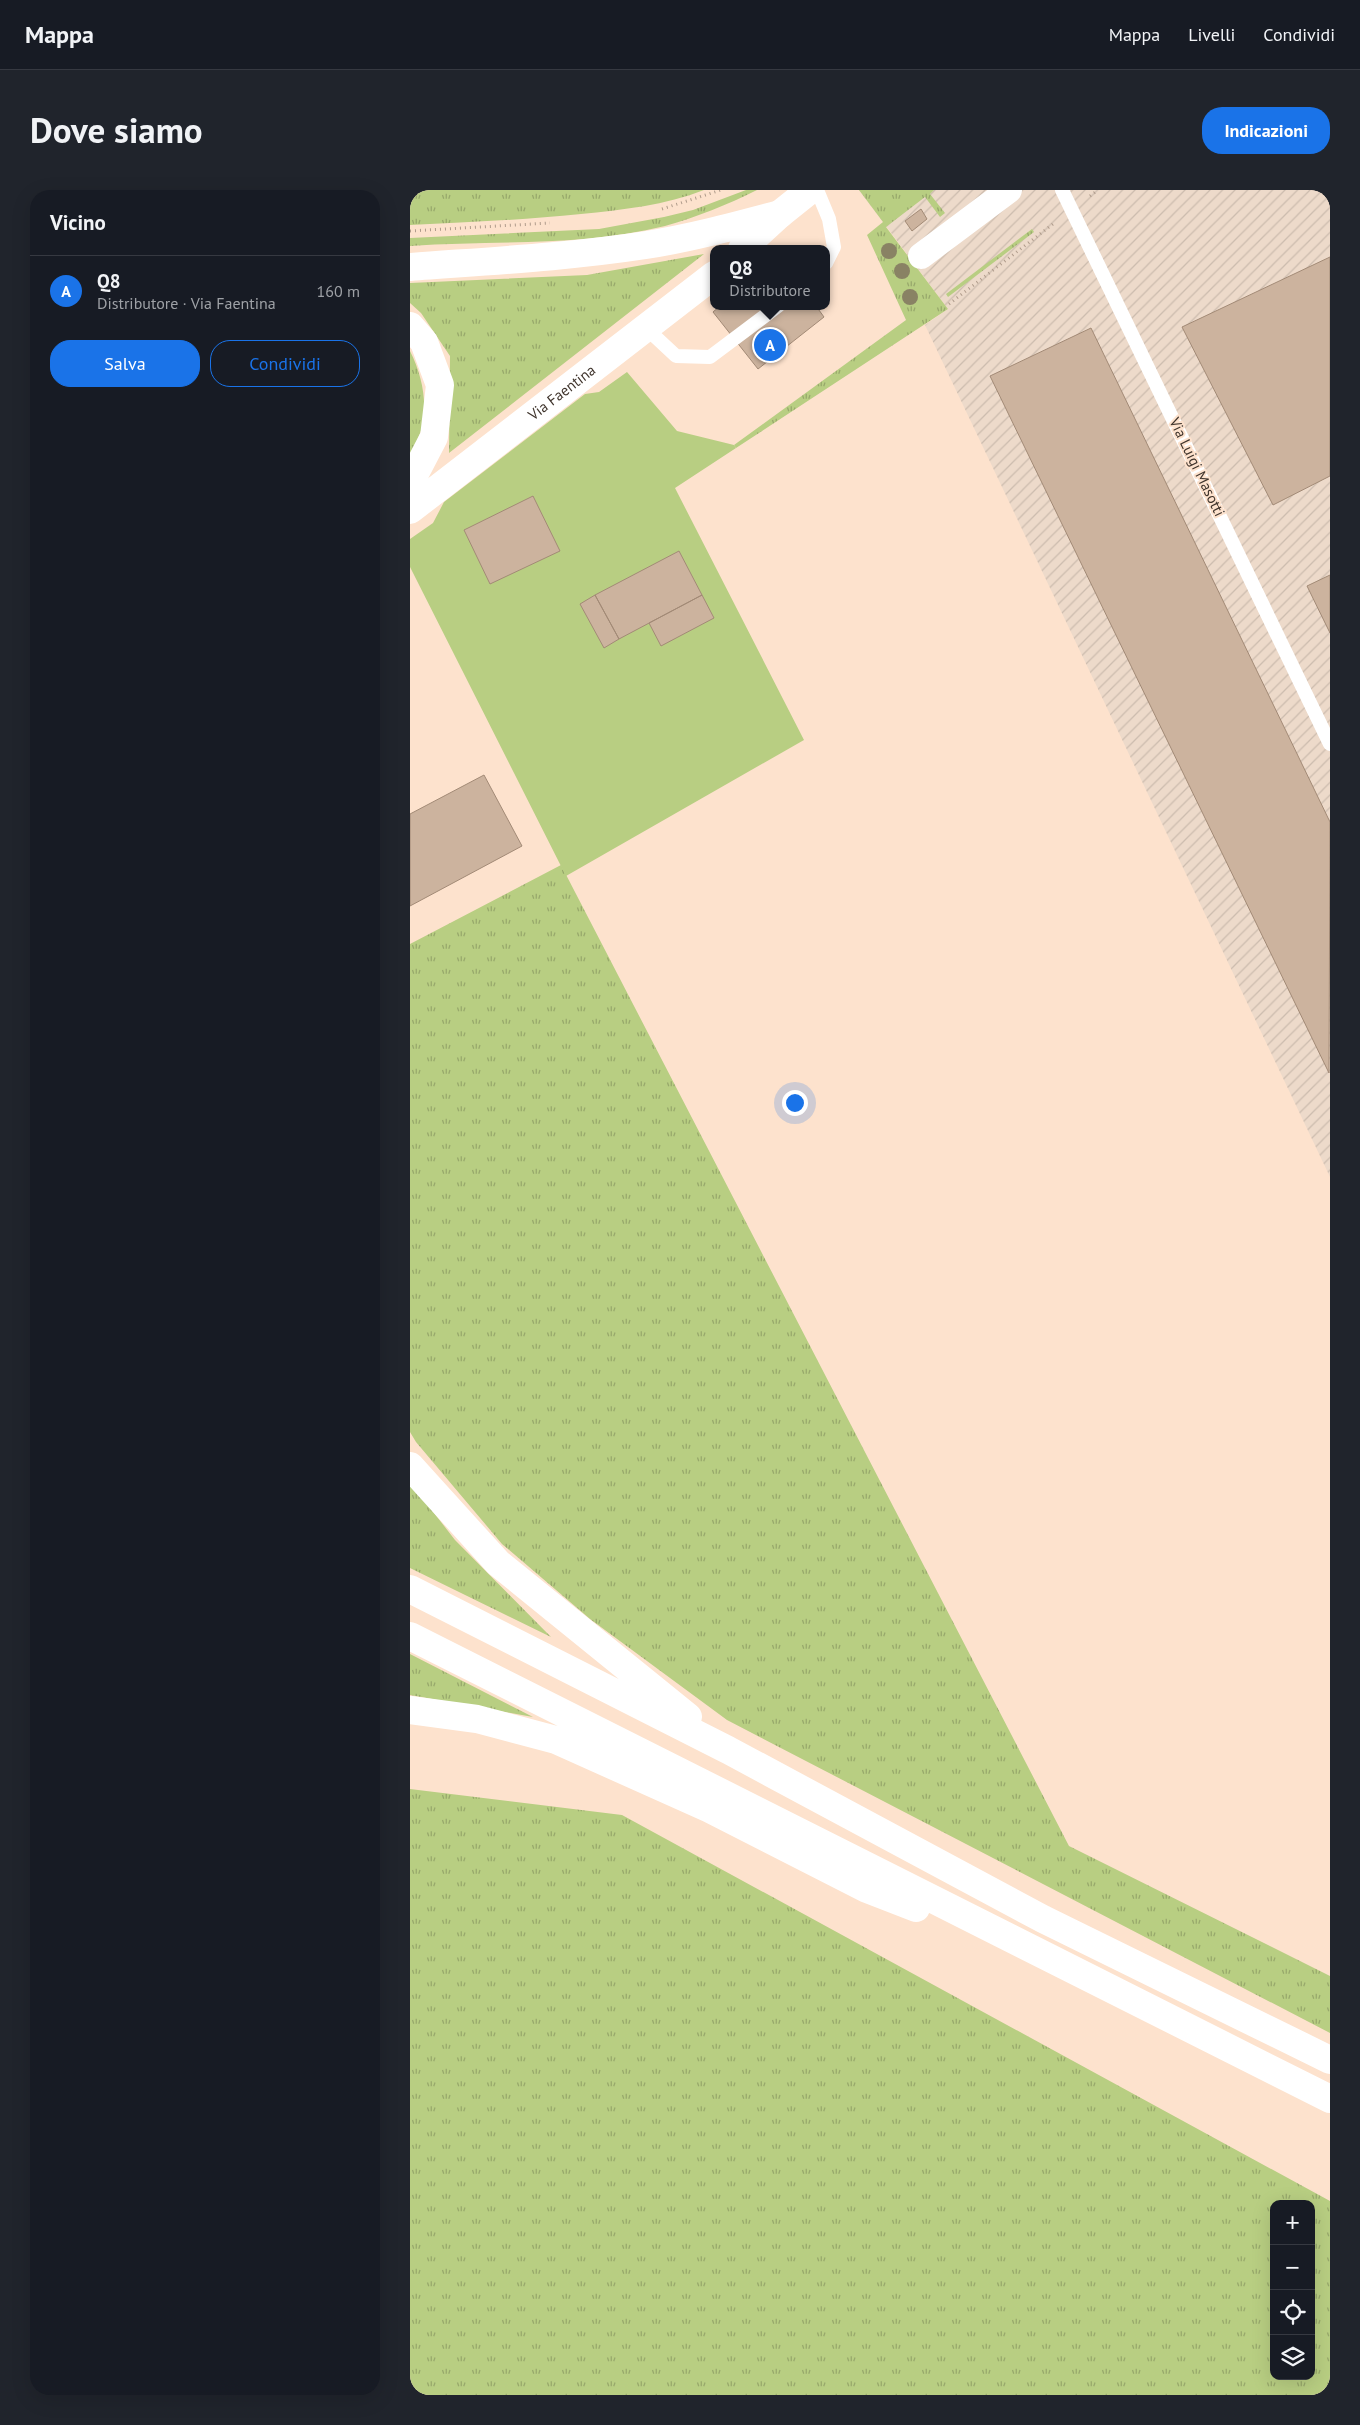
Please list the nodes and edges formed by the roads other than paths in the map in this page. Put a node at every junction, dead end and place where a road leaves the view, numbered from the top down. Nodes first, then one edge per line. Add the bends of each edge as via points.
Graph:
1 (810, 190) edge
2 (817, 190) edge
3 (1009, 190) edge
4 (1062, 190) edge
5 (780, 214) junction
6 (746, 245) edge
7 (830, 255) edge
8 (921, 256) dead end
9 (410, 267) edge
10 (710, 277) edge
11 (773, 310) edge
12 (410, 326) edge
13 (646, 328) junction
14 (410, 483) edge
15 (410, 510) edge
16 (1330, 744) edge
17 (410, 1466) edge
18 (410, 1589) edge
19 (410, 1636) edge
20 (410, 1710) edge
21 (728, 1750) junction
22 (1055, 1961) junction
23 (1330, 2060) edge
24 (1330, 2099) edge

1 - 5 main road
2 - 7 lane via 829,219 834,247
3 - 8 street
4 - 16 lane, Via Luigi Masotti
5 - 6 main road
5 - 9 main road via 646,245
10 - 13 main road, Via Faentina
11 - 13 lane via 710,357 676,356
12 - 14 main road via 424,342 440,385 434,437
13 - 15 main road, Via Faentina
17 - 21 main road via 498,1563
18 - 21 main road
19 - 22 main road
20 - 22 main road via 477,1720 556,1740 710,1809 867,1890
21 - 23 main road via 1043,1919
22 - 24 main road

